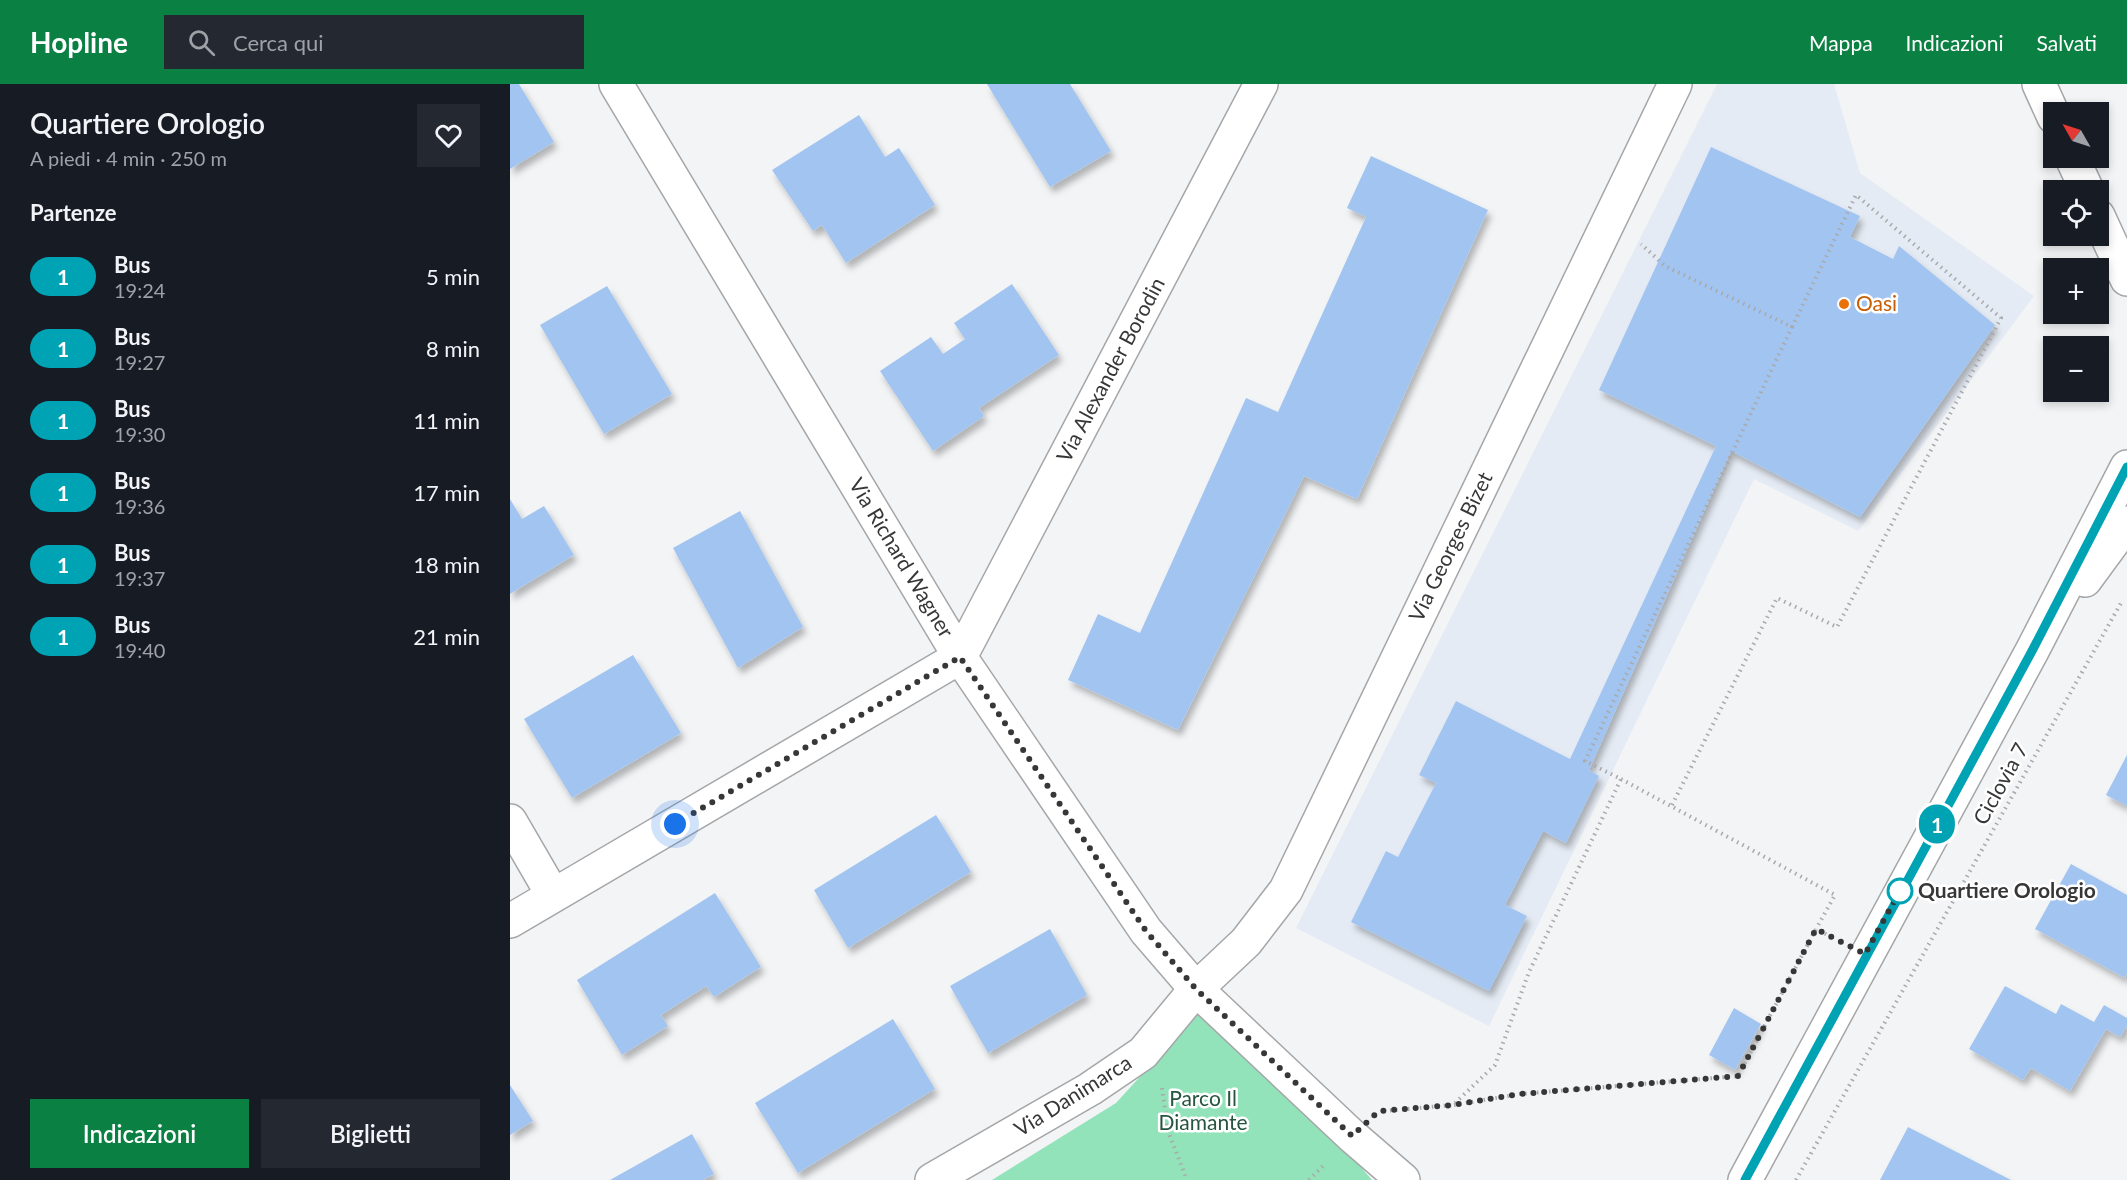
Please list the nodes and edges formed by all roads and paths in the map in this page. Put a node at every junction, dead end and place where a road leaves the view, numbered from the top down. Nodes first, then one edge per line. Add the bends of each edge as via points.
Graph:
1 (616, 84) edge
2 (1261, 84) edge
3 (1675, 84) edge
4 (2039, 84) edge
5 (2047, 102) edge
6 (1611, 218) junction
7 (2109, 240) edge
8 (2127, 279) edge
9 (1792, 327) junction
10 (2127, 467) edge
11 (2127, 523) edge
12 (2121, 602) dead end
13 (2032, 651) junction
14 (960, 657) junction
15 (1621, 779) junction
16 (1672, 805) junction
17 (510, 821) edge
18 (553, 896) junction
19 (510, 921) edge
20 (1816, 929) junction
21 (1865, 954) junction
22 (1910, 977) junction
23 (1196, 989) junction
24 (1143, 1053) junction
25 (1453, 1105) junction
26 (1352, 1136) junction
27 (932, 1180) edge
28 (1187, 1180) edge
29 (1403, 1180) edge
30 (1745, 1180) edge
31 (1796, 1180) edge

1 - 14 street, Via Richard Wagner
2 - 14 street, Via Alexander Borodin
3 - 6 street, Via Georges Bizet
4 - 5 street
6 - 9 path via 1665,266
6 - 23 street, Via Georges Bizet via 1286,890 1245,942
7 - 8 street
9 - 15 path via 1585,761
9 - 16 path via 1856,195 2001,318 1837,627 1777,598
10 - 13 street
11 - 13 street
12 - 22 path, Ciclovia 7
13 - 21 street
14 - 18 street
14 - 23 street, Via Richard Wagner via 1146,931
15 - 16 path
15 - 25 path via 1529,972 1495,1065
16 - 20 path via 1834,895
17 - 18 street
18 - 19 street
20 - 21 path
20 - 25 path via 1738,1076 1520,1094
21 - 22 path
21 - 30 street
22 - 31 path, Ciclovia 7
23 - 24 street, Via Danimarca
23 - 26 street, Via Richard Wagner
24 - 27 street, Via Danimarca via 1090,1089
24 - 28 path via 1163,1089 1168,1131
25 - 26 path via 1379,1111
26 - 29 street, Via Richard Wagner

